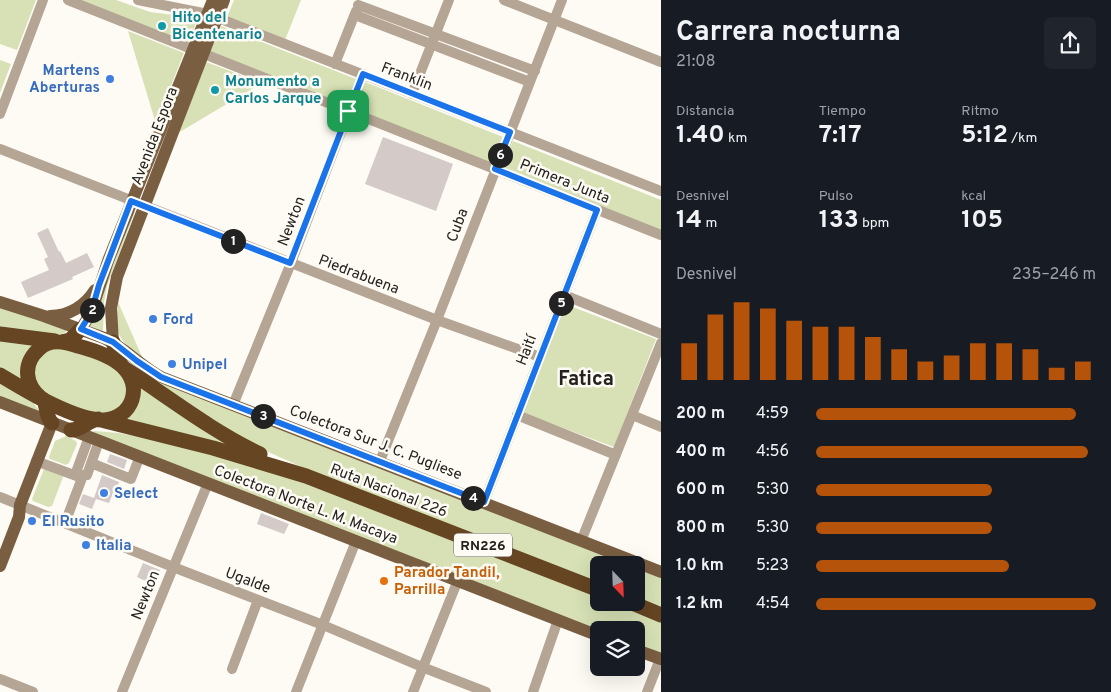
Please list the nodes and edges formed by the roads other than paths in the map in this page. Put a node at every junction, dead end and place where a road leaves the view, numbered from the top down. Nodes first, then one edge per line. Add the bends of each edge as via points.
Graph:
1 (43, 0) edge
2 (68, 0) edge
3 (138, 0) edge
4 (213, 0) edge
5 (224, 0) edge
6 (448, 0) edge
7 (504, 0) edge
8 (562, 0) edge
9 (162, 2) edge
10 (358, 7) edge
11 (213, 15) junction
12 (554, 20) junction
13 (436, 34) junction
14 (432, 44) junction
15 (198, 51) junction
16 (661, 62) edge
17 (336, 64) junction
18 (535, 71) junction
19 (363, 74) junction
20 (530, 82) junction
21 (412, 94) junction
22 (348, 111) junction
23 (0, 114) edge
24 (510, 132) junction
25 (0, 149) edge
26 (495, 169) junction
27 (661, 191) edge
28 (131, 201) junction
29 (145, 206) junction
30 (597, 210) junction
31 (661, 235) edge
32 (290, 263) junction
33 (103, 274) junction
34 (564, 295) junction
35 (0, 302) edge
36 (44, 316) junction
37 (437, 320) junction
38 (81, 329) junction
39 (0, 334) edge
40 (661, 334) edge
41 (58, 342) junction
42 (113, 342) junction
43 (661, 342) edge
44 (540, 357) junction
45 (123, 367) junction
46 (0, 374) edge
47 (42, 398) junction
48 (0, 402) edge
49 (233, 405) junction
50 (632, 414) junction
51 (517, 415) junction
52 (99, 419) junction
53 (52, 423) junction
54 (661, 427) edge
55 (71, 430) junction
56 (94, 439) junction
57 (616, 454) junction
58 (140, 456) junction
59 (36, 461) junction
60 (380, 461) junction
61 (91, 463) junction
62 (81, 476) junction
63 (306, 476) junction
64 (208, 483) junction
65 (0, 497) edge
66 (484, 502) junction
67 (20, 505) junction
68 (65, 523) junction
69 (356, 541) junction
70 (581, 541) junction
71 (0, 546) edge
72 (0, 566) edge
73 (173, 567) junction
74 (661, 572) edge
75 (458, 580) junction
76 (590, 586) edge
77 (258, 600) junction
78 (645, 608) edge
79 (661, 614) edge
80 (558, 620) junction
81 (323, 625) junction
82 (590, 632) edge
83 (645, 653) edge
84 (661, 659) edge
85 (422, 668) junction
86 (232, 669) dead end
87 (0, 679) edge
88 (33, 692) edge
89 (122, 692) edge
90 (296, 692) edge
91 (413, 692) edge
92 (486, 692) edge
93 (533, 692) edge
94 (648, 692) edge

1 - 23 street
2 - 15 street, Primera Junta
3 - 9 street, Franklin
4 - 11 main road, Avenida Espora
5 - 11 main road, Avenida Espora
6 - 13 street
7 - 12 street
8 - 12 street, Cuba
9 - 11 street, Franklin
10 - 13 street
10 - 14 street
10 - 17 street
11 - 15 main road, Avenida Espora
11 - 17 street, Franklin
12 - 16 street
12 - 18 street, Cuba
13 - 14 street
13 - 18 street
14 - 20 street
14 - 21 street
15 - 22 street, Primera Junta
15 - 28 main road, Avenida Espora
15 - 29 main road, Avenida Espora
17 - 19 street, Franklin
18 - 20 street, Cuba
19 - 21 street, Franklin
19 - 22 street, Newton
20 - 24 street, Cuba
21 - 24 street, Franklin
22 - 26 street, Primera Junta
22 - 32 street, Newton
24 - 26 street, Cuba
24 - 27 street, Franklin
25 - 28 street, Piedrabuena
26 - 30 street, Primera Junta
26 - 37 street, Cuba
28 - 29 street, Piedrabuena
28 - 33 main road, Avenida Espora
29 - 32 street, Piedrabuena
29 - 42 main road, Avenida Espora via 114,287 111,308
30 - 31 street, Primera Junta
30 - 34 street, Haití
32 - 37 street, Piedrabuena
32 - 49 street, Newton
33 - 36 main road via 90,298 81,306 64,315
33 - 38 main road, Avenida Espora via 91,313
34 - 40 street
34 - 44 street, Haití
35 - 36 main road, Colectora Sur J. C. Pugliese
36 - 38 main road, Colectora Sur J. C. Pugliese
37 - 44 street, Piedrabuena
37 - 60 street, Cuba
38 - 41 highway via 70,340
38 - 42 main road, Colectora Sur J. C. Pugliese
39 - 41 highway, Ruta Nacional 226 / RN226
41 - 45 highway, Ruta Nacional 226 / RN226 via 93,350
41 - 47 highway, Ruta Nacional 226 / RN226 via 40,348 29,363 27,376 30,385
42 - 45 highway
42 - 49 main road, Colectora Sur J. C. Pugliese via 161,377
43 - 50 street
44 - 51 street, Haití
45 - 52 highway via 134,385 132,402 119,415
45 - 63 highway, Ruta Nacional 226 / RN226 via 211,428
46 - 47 highway, Ruta Nacional 226 / RN226
47 - 52 highway, Ruta Nacional 226 / RN226 via 66,410
47 - 53 highway
48 - 53 main road, Colectora Norte L. M. Macaya
49 - 60 main road, Colectora Sur J. C. Pugliese
50 - 54 street
50 - 57 street
51 - 57 street
51 - 66 street, Haití
52 - 55 highway
52 - 63 highway, Ruta Nacional 226 / RN226
53 - 55 main road, Colectora Norte L. M. Macaya
53 - 59 main road
55 - 56 main road, Colectora Norte L. M. Macaya
56 - 58 main road, Colectora Norte L. M. Macaya
56 - 61 street
56 - 62 street
57 - 70 street
58 - 61 street via 131,479
58 - 64 main road, Colectora Norte L. M. Macaya
59 - 62 street
59 - 67 main road
60 - 66 main road, Colectora Sur J. C. Pugliese
61 - 62 street
62 - 68 street
63 - 76 highway, Ruta Nacional 226 / RN226
64 - 69 main road, Colectora Norte L. M. Macaya
64 - 73 street, Newton
65 - 67 street, Ugalde
66 - 70 main road, Colectora Sur J. C. Pugliese
67 - 68 street, Ugalde
67 - 71 main road
67 - 72 main road via 19,517
68 - 73 street, Ugalde
69 - 75 main road, Colectora Norte L. M. Macaya
69 - 81 street
70 - 74 main road, Colectora Sur J. C. Pugliese
73 - 77 street, Ugalde
73 - 89 street, Newton
75 - 80 main road, Colectora Norte L. M. Macaya
75 - 85 street
77 - 81 street, Ugalde
77 - 86 street
78 - 79 highway
80 - 82 main road, Colectora Norte L. M. Macaya
80 - 93 street
81 - 85 street, Ugalde
81 - 90 street
83 - 84 main road
84 - 94 street
85 - 91 street
85 - 92 street, Ugalde
87 - 88 street

